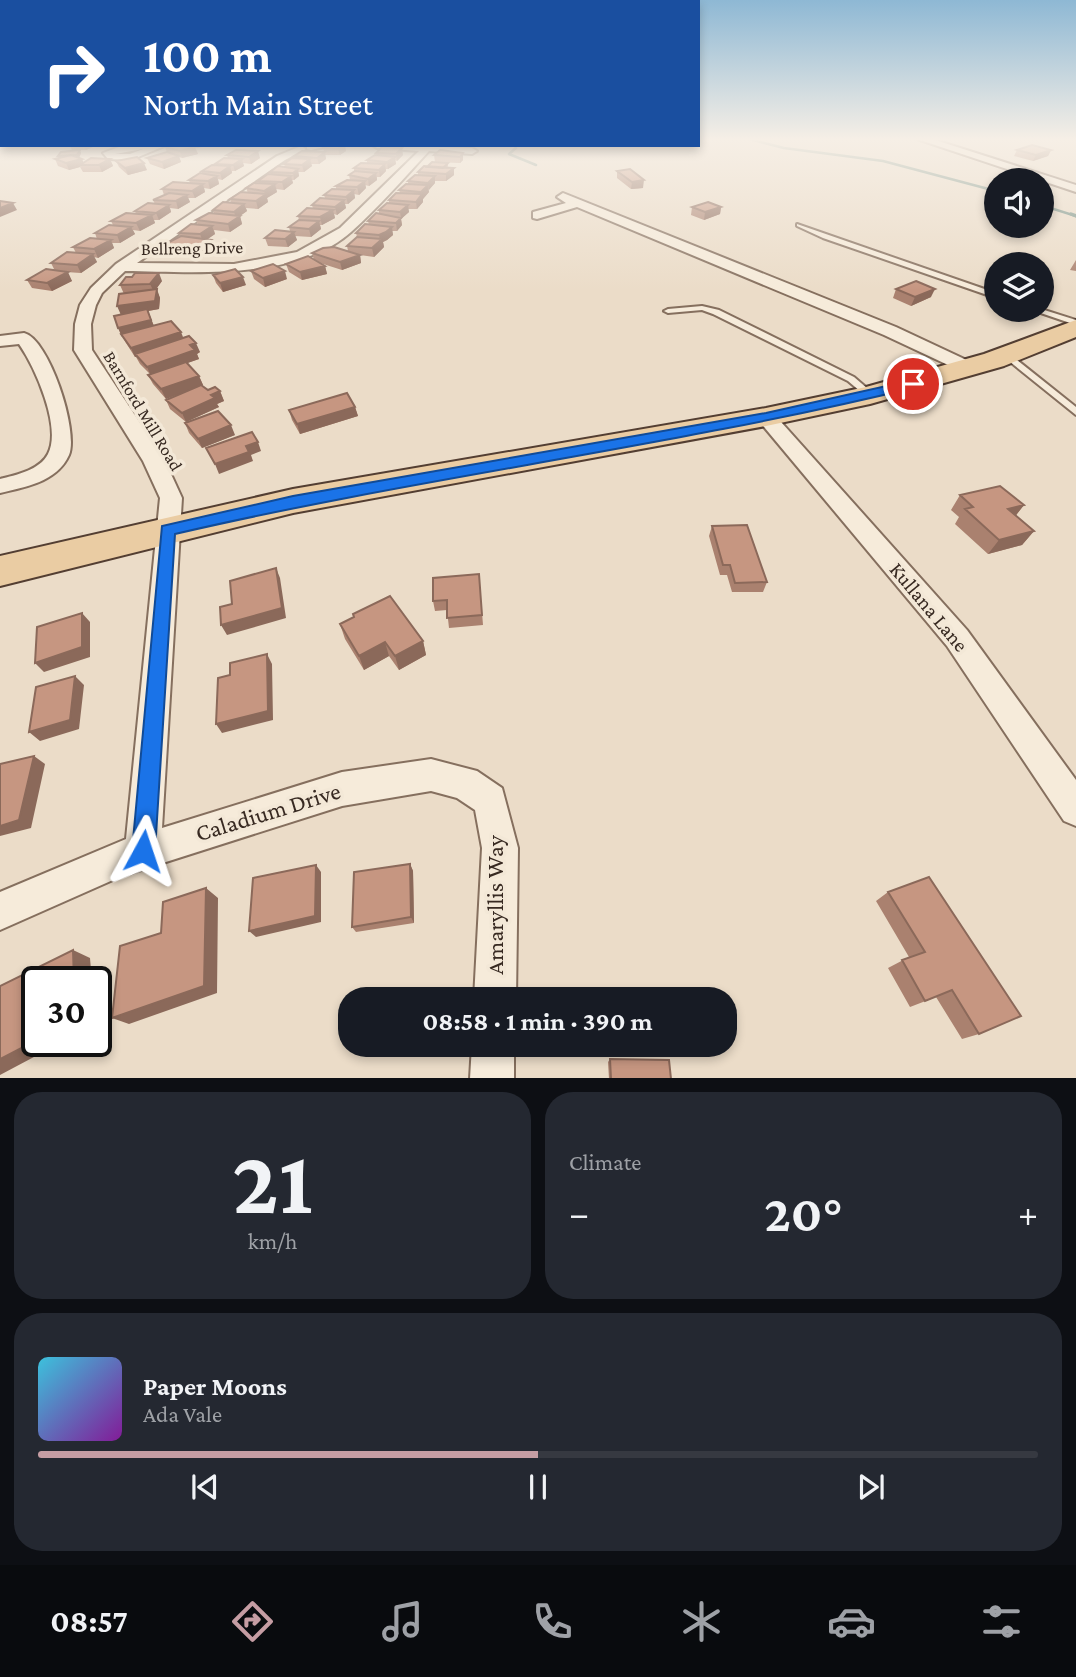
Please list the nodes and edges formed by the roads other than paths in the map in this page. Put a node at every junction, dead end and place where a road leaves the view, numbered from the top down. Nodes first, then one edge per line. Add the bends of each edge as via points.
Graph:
1 (229, 189) edge
2 (387, 189) edge
3 (563, 197) dead end
4 (578, 203) junction
5 (537, 215) dead end
6 (799, 225) dead end
7 (121, 267) junction
8 (984, 292) edge
9 (668, 311) dead end
10 (1054, 317) edge
11 (1076, 325) edge
12 (0, 341) edge
13 (1007, 355) junction
14 (969, 368) junction
15 (870, 395) junction
16 (1076, 412) edge
17 (766, 416) junction
18 (0, 486) edge
19 (167, 530) junction
20 (0, 571) edge
21 (465, 783) joint
22 (1076, 809) edge
23 (143, 851) junction
24 (0, 911) edge
25 (495, 987) edge
26 (493, 1057) edge
27 (492, 1078) edge

1 - 7 street, Barnford Mill Road
2 - 7 street, Bellreng Drive via 345,231 301,255 234,268
3 - 4 street
4 - 5 street
4 - 14 street
6 - 8 lane
7 - 19 street, Barnford Mill Road via 88,305 83,350 154,461 171,498
9 - 15 lane via 702,308 716,312 851,379
10 - 11 lane
11 - 13 main road
12 - 18 street via 24,338 34,351 61,415 62,449 41,474
13 - 14 main road
13 - 16 lane
14 - 15 main road
15 - 17 main road
17 - 19 main road via 293,501
17 - 22 street, Kullana Lane via 957,638
19 - 20 main road
19 - 23 street, Barnford Mill Road
21 - 23 street, Caladium Drive via 431,775 342,789
21 - 25 street, Amaryllis Way via 490,800 500,848
23 - 24 street, Caladium Drive
26 - 27 street

